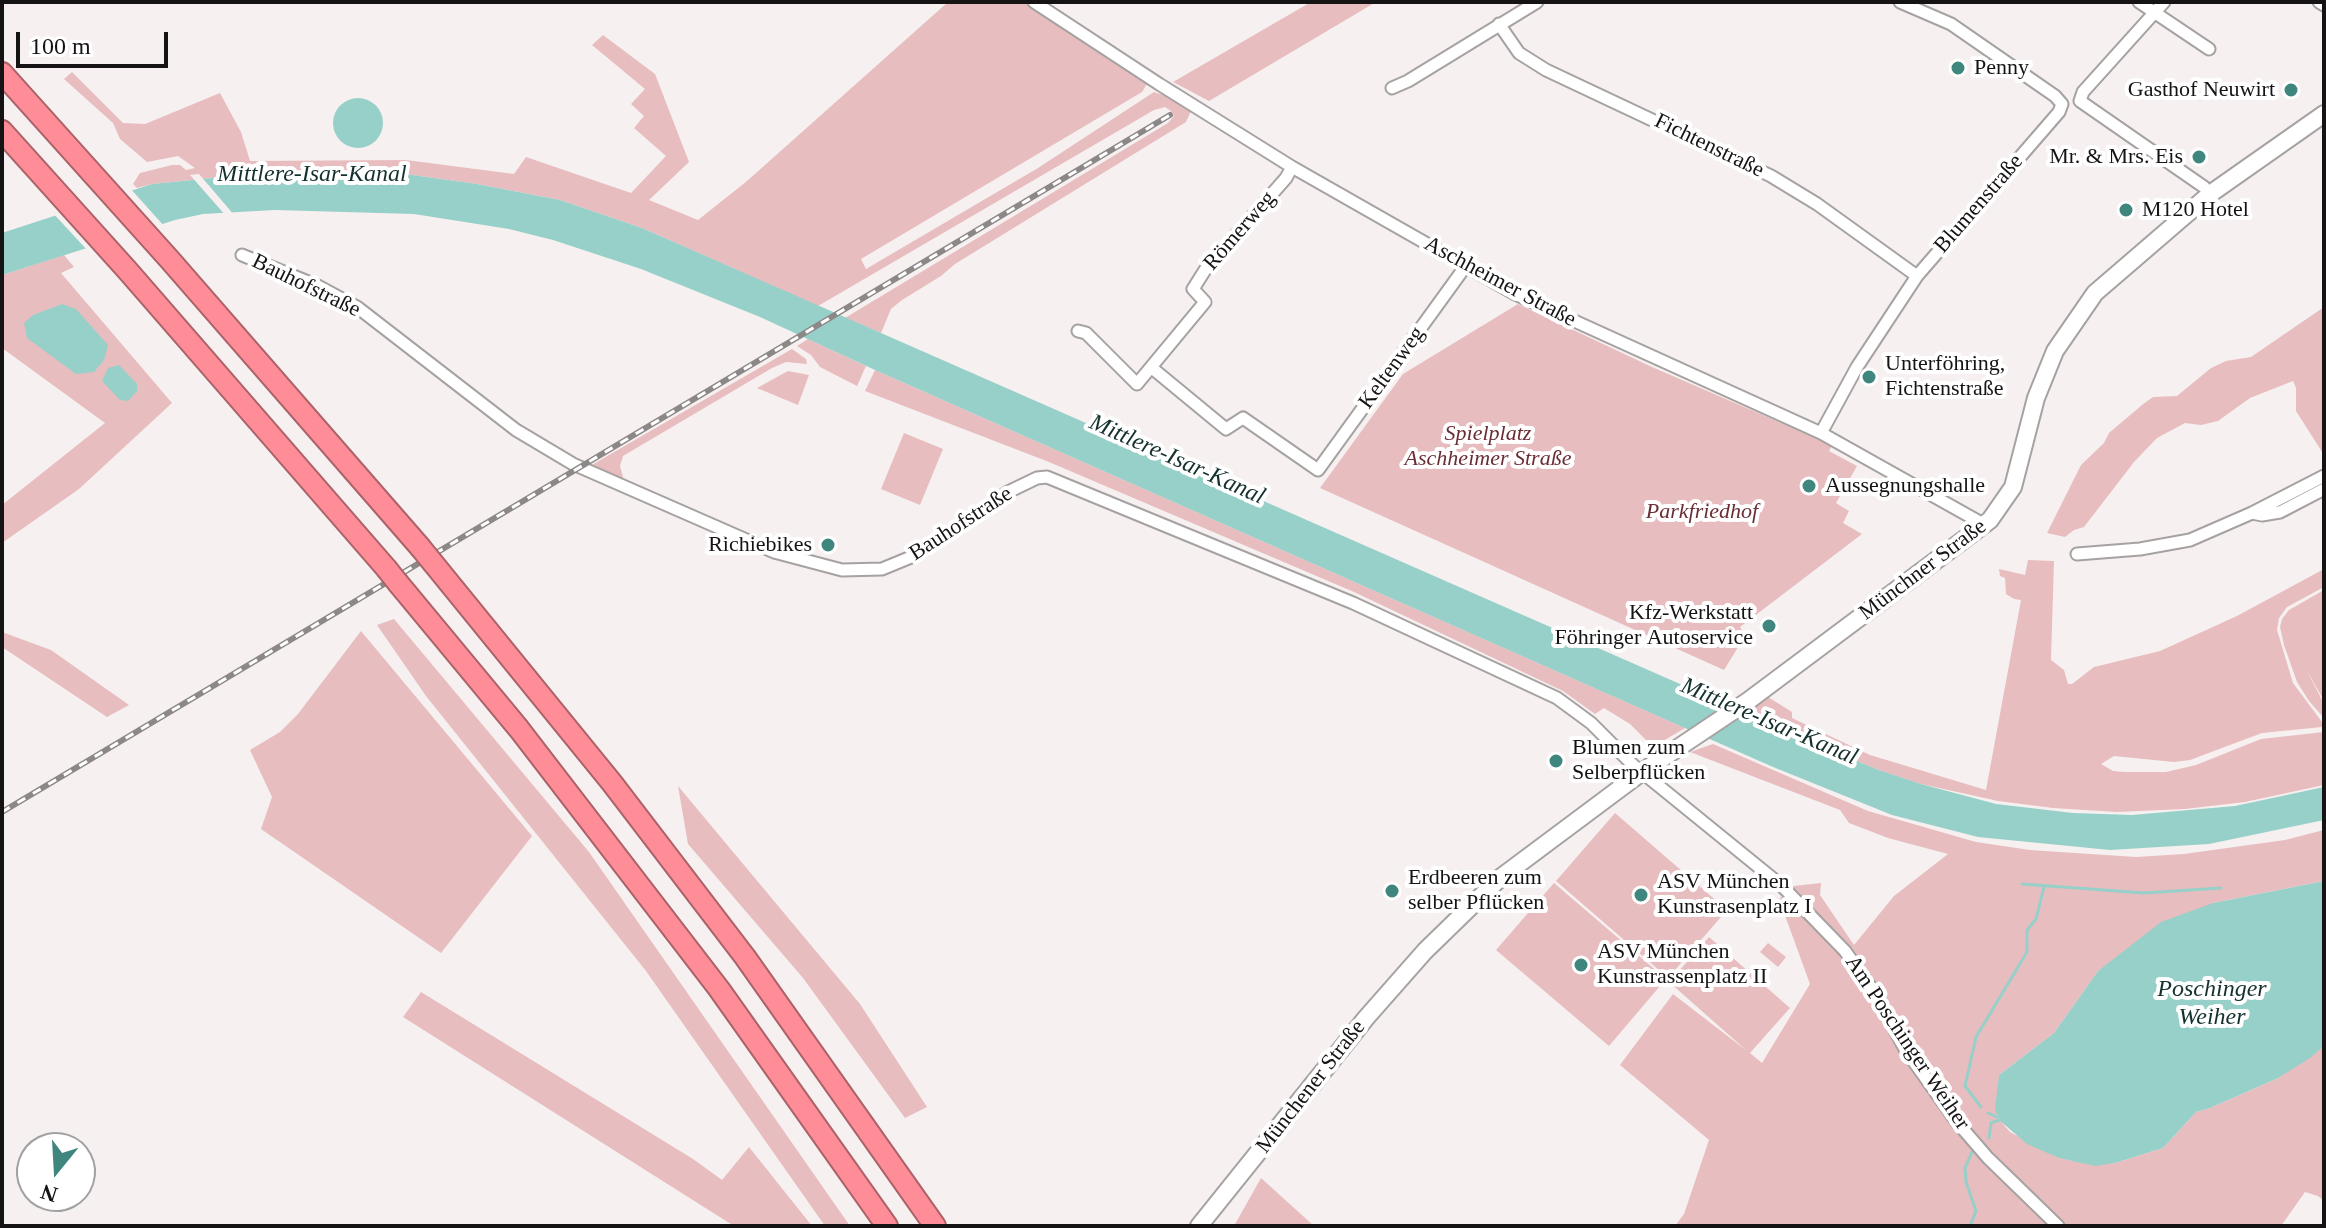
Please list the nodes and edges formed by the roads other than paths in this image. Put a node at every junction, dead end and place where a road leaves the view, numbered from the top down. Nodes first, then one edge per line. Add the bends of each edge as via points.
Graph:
1 (1034, 2) edge
2 (1537, 2) edge
3 (1900, 2) edge
4 (2139, 2) edge
5 (2164, 2) edge
6 (2155, 12) junction
7 (1499, 24) junction
8 (2209, 49) dead end
9 (2, 73) edge
10 (1392, 88) dead end
11 (2080, 101) junction
12 (2062, 104) junction
13 (2324, 114) edge
14 (2, 131) edge
15 (1292, 167) junction
16 (2210, 194) junction
17 (242, 255) dead end
18 (1465, 267) junction
19 (1917, 276) junction
20 (1078, 331) dead end
21 (1152, 368) junction
22 (1821, 433) junction
23 (2324, 476) edge
24 (2324, 489) edge
25 (2252, 513) junction
26 (1985, 525) junction
27 (2077, 554) dead end
28 (1642, 772) junction
29 (1425, 951) joint
30 (887, 1226) edge
31 (935, 1226) edge
32 (1199, 1226) edge
33 (2058, 1226) edge

1 - 15 street, Aschheimer Straße
2 - 7 street
3 - 12 street via 1951,24
4 - 6 street
5 - 6 street
6 - 8 street
6 - 11 street
7 - 10 street
7 - 19 street, Fichtenstraße via 1519,53 1546,70 1771,176
9 - 31 highway via 426,555 550,705 700,897
11 - 12 street
11 - 16 street
12 - 19 street, Blumenstraße
13 - 16 main road, Münchner Straße
14 - 30 highway via 392,576 528,742 719,989
15 - 18 street, Aschheimer Straße
15 - 21 street, Römerweg via 1205,270 1193,289 1205,302
16 - 26 main road, Münchner Straße via 2095,293 2074,321 2036,398 2013,487
17 - 28 street, Bauhofstraße via 357,307 516,430 573,464 774,552 842,570 882,569 916,555 1008,492 1047,477 1353,603 1557,698
18 - 21 street, Keltenweg via 1318,470 1243,418 1226,429
18 - 22 street, Aschheimer Straße via 1584,327
19 - 22 street, Blumenstraße
20 - 21 street via 1137,384
22 - 26 street, Aschheimer Straße
23 - 25 street
24 - 25 street via 2280,512
25 - 27 street via 2190,540
26 - 28 main road, Münchner Straße via 1748,701
28 - 29 main road, Münchner Straße via 1500,878
28 - 33 street, Am Poschinger Weiher via 1782,886 1845,951 1956,1121
29 - 32 main road, Münchener Straße

